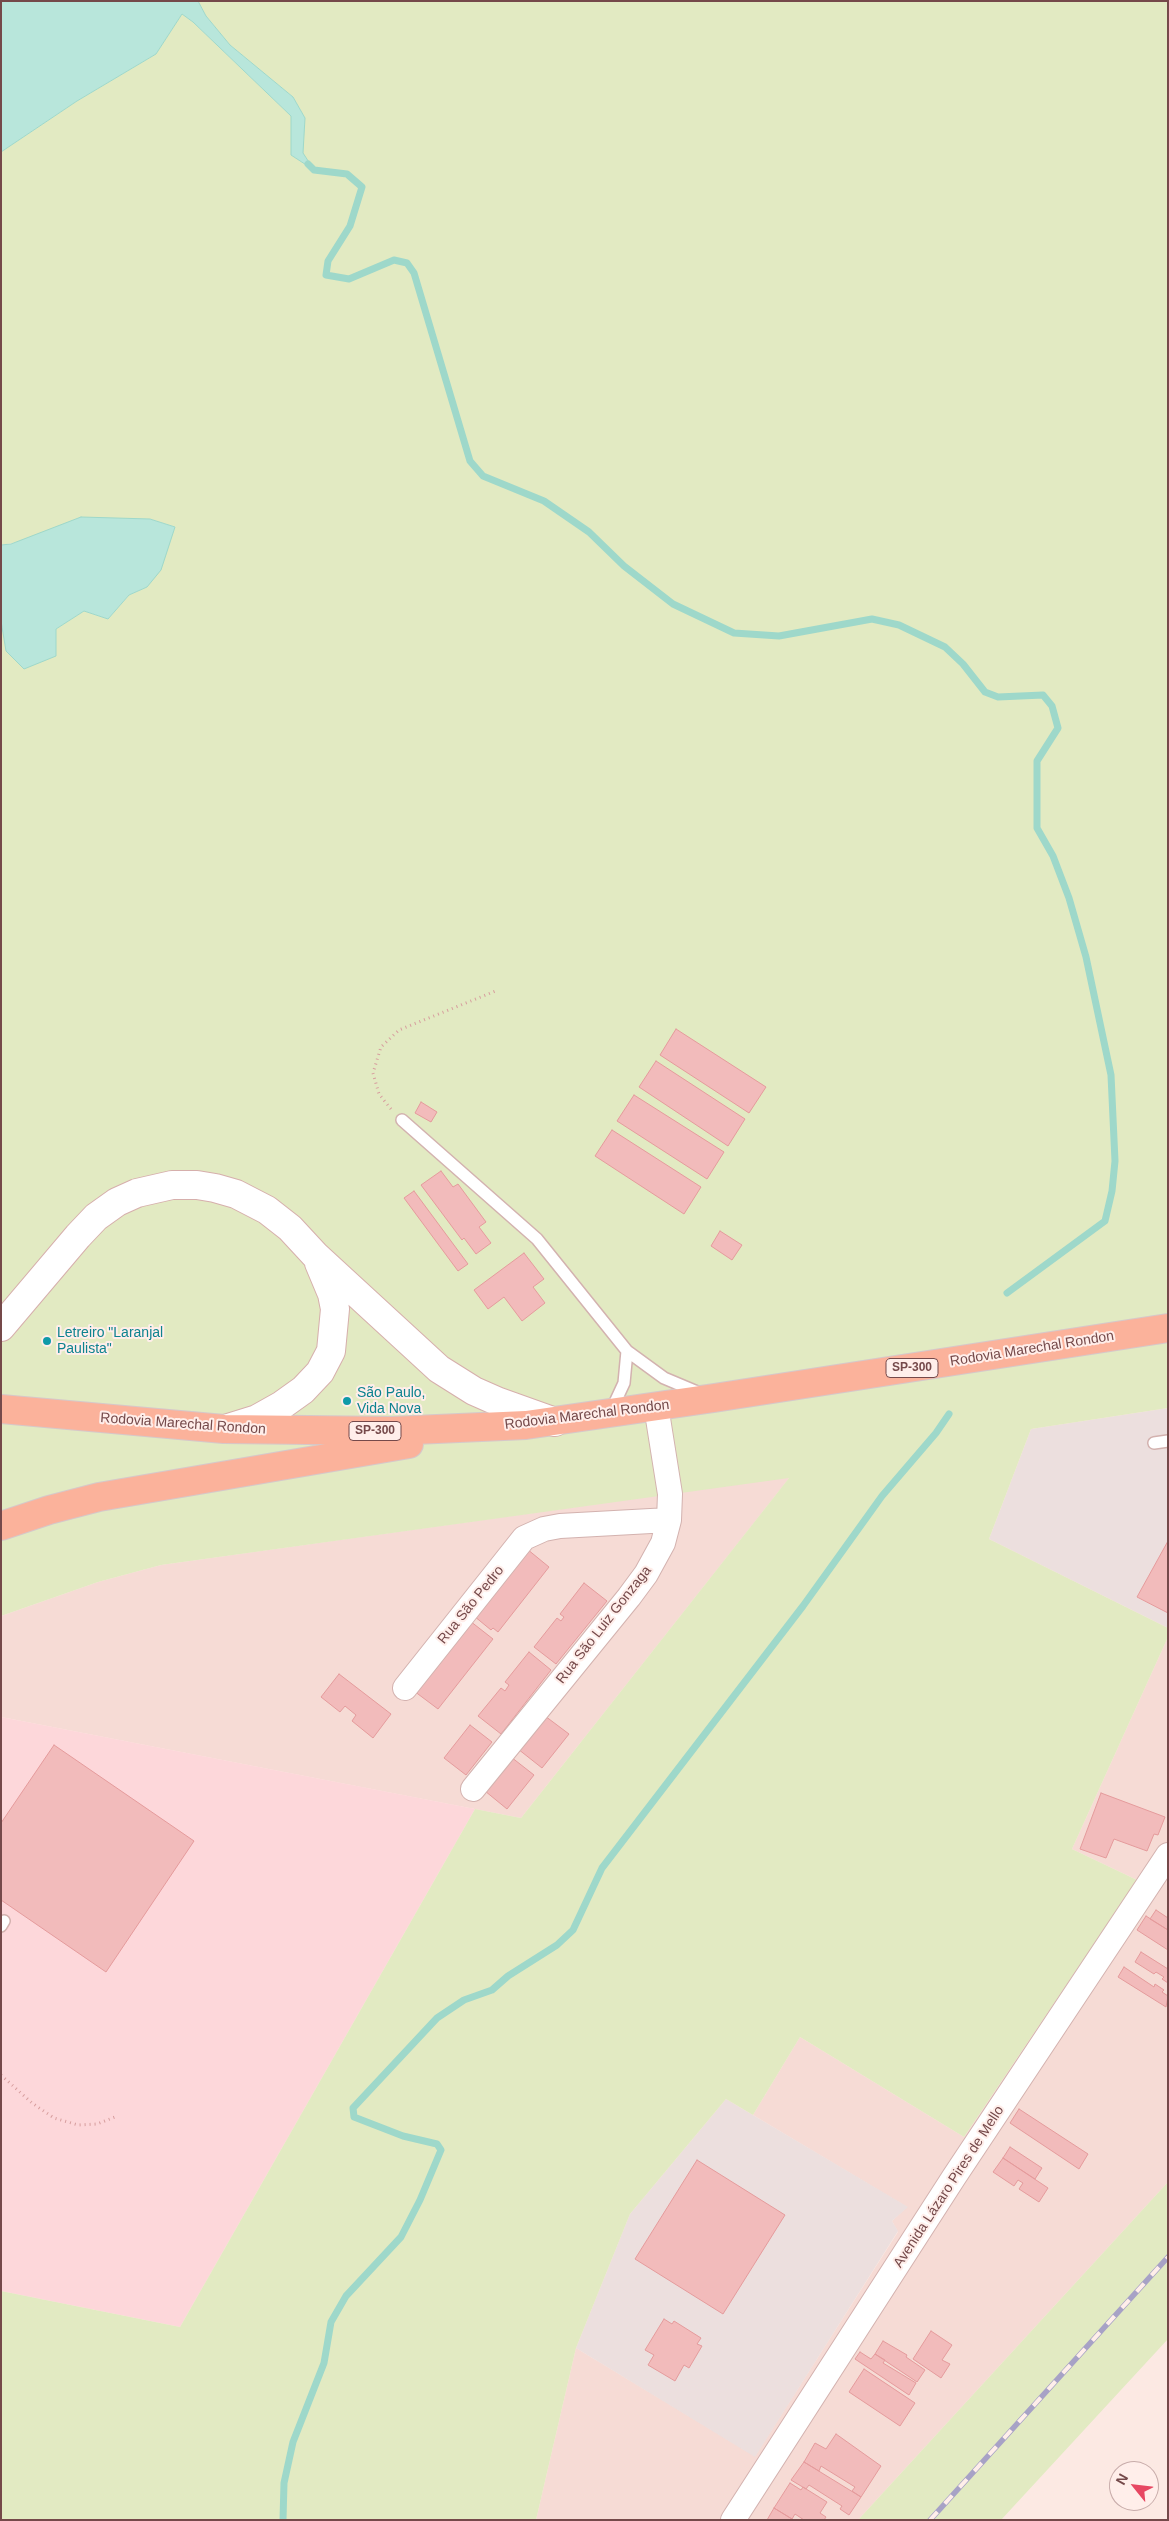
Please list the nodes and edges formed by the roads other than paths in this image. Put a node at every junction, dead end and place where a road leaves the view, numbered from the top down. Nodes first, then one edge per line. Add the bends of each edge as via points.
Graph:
1 (402, 1120) road end
2 (315, 1255) junction
3 (1, 1327) edge
4 (1168, 1328) edge
5 (627, 1351) junction
6 (714, 1398) junction
7 (656, 1406) junction
8 (1, 1409) edge
9 (611, 1413) junction
10 (555, 1422) junction
11 (526, 1425) junction
12 (224, 1429) junction
13 (1168, 1441) edge
14 (1154, 1443) dead end
15 (669, 1520) junction
16 (1, 1526) edge
17 (404, 1688) dead end
18 (473, 1789) dead end
19 (1168, 1855) edge
20 (733, 2520) edge

1 - 5 lane via 537,1239
2 - 3 main road via 272,1214 236,1194 197,1185 149,1189 117,1202 96,1218
2 - 10 main road via 439,1369 490,1399
2 - 12 main road via 335,1308 331,1351 320,1372 303,1390 257,1419
4 - 6 main road, Rodovia Marechal Rondon / SP-300
5 - 6 lane via 664,1378
5 - 9 lane via 624,1383
6 - 7 main road, Rodovia Marechal Rondon / SP-300
7 - 9 main road, Rodovia Marechal Rondon / SP-300
7 - 15 street, Rua São Luiz Gonzaga via 670,1494
8 - 12 main road, Rodovia Marechal Rondon / SP-300
9 - 10 main road, Rodovia Marechal Rondon / SP-300
10 - 11 main road, Rodovia Marechal Rondon / SP-300
11 - 12 main road, Rodovia Marechal Rondon / SP-300 via 392,1431
11 - 16 main road via 99,1497
13 - 14 lane
15 - 17 street, Rua São Pedro via 560,1526 524,1538
15 - 18 street, Rua São Luiz Gonzaga via 663,1543 646,1574
19 - 20 street, Avenida Lázaro Pires de Mello via 954,2177

